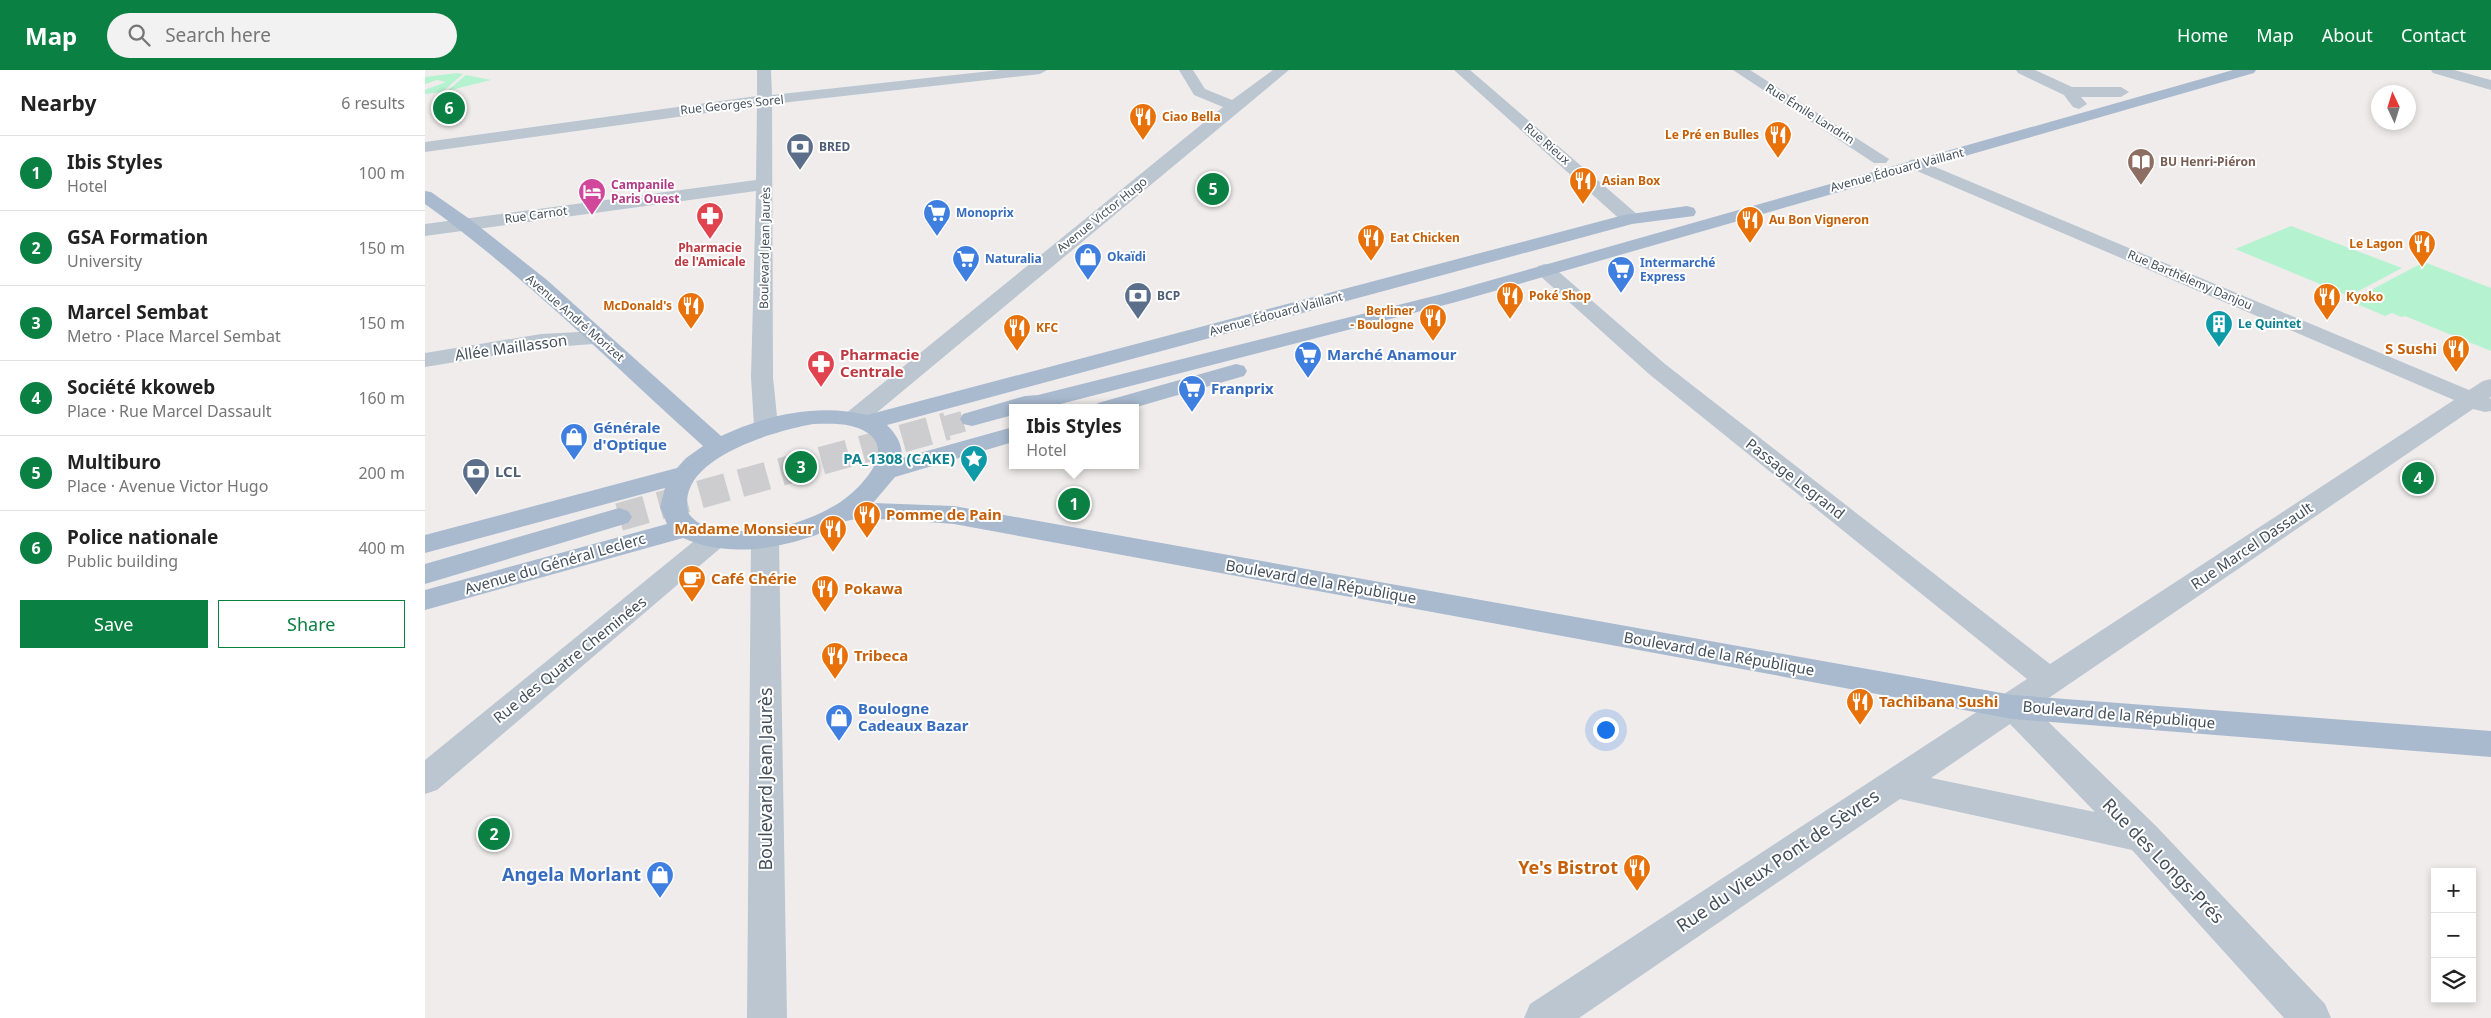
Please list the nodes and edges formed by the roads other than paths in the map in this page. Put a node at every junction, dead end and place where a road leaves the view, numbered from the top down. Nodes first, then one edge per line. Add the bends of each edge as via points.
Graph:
1 (764, 70) edge
2 (1040, 70) edge
3 (1186, 70) edge
4 (1282, 70) edge
5 (1461, 70) edge
6 (1740, 70) edge
7 (2023, 70) edge
8 (2249, 70) edge
9 (2438, 70) edge
10 (2169, 77) dead end
11 (2491, 86) edge
12 (2121, 92) joint
13 (2074, 98) junction
14 (765, 100) junction
15 (1234, 106) junction
16 (425, 147) edge
17 (1880, 159) junction
18 (1916, 164) junction
19 (1806, 179) dead end
20 (765, 184) junction
21 (425, 196) edge
22 (1631, 219) junction
23 (468, 224) junction
24 (425, 230) edge
25 (1545, 270) junction
26 (598, 338) junction
27 (425, 360) edge
28 (2485, 398) edge
29 (1024, 404) edge
30 (1030, 404) edge
31 (1120, 404) edge
32 (1009, 408) edge
33 (1009, 409) edge
34 (860, 421) junction
35 (766, 426) junction
36 (1009, 435) edge
37 (719, 447) junction
38 (686, 474) junction
39 (882, 478) junction
40 (845, 511) junction
41 (953, 515) junction
42 (686, 528) junction
43 (714, 539) junction
44 (765, 539) junction
45 (425, 544) edge
46 (425, 567) edge
47 (425, 574) edge
48 (425, 600) edge
49 (2051, 681) junction
50 (2013, 707) junction
51 (2491, 744) edge
52 (425, 780) edge
53 (1893, 784) junction
54 (2143, 837) junction
55 (767, 1018) edge
56 (1544, 1018) edge
57 (2311, 1018) edge

1 - 14 street, Boulevard Jean Jaurès
2 - 14 street, Rue Georges Sorel
3 - 15 street via 1199,92
4 - 15 street, Avenue Victor Hugo
5 - 22 street, Rue Rieux
6 - 17 street, Rue Émile Landrin
7 - 13 street
8 - 18 main road, Avenue Édouard Vaillant
9 - 11 street
10 - 12 main road
12 - 13 street
13 - 17 main road, Avenue Édouard Vaillant
14 - 16 street, Rue Georges Sorel
14 - 20 street, Boulevard Jean Jaurès
15 - 34 street, Avenue Victor Hugo
17 - 19 main road, Avenue Édouard Vaillant
18 - 25 main road, Avenue Édouard Vaillant
18 - 28 street, Rue Barthélemy Danjou
20 - 23 street, Rue Carnot
20 - 35 street, Boulevard Jean Jaurès via 763,377
21 - 23 main road, Avenue André Morizet
22 - 29 main road, Avenue Édouard Vaillant via 1696,209
22 - 34 main road, Avenue Édouard Vaillant
23 - 24 street, Rue Carnot
23 - 26 main road, Avenue André Morizet
25 - 30 main road, Avenue Édouard Vaillant via 1449,298
25 - 31 main road, Avenue Édouard Vaillant via 1458,308
25 - 49 street, Passage Legrand via 1657,369
26 - 27 street, Allée Maillasson via 541,341
26 - 37 main road, Avenue André Morizet
28 - 49 street, Rue Marcel Dassault
32 - 33 main road, Avenue Édouard Vaillant via 972,419
34 - 35 main road, Avenue Édouard Vaillant via 813,417
34 - 39 main road via 881,431 889,442 891,456
35 - 37 main road, Avenue Édouard Vaillant
36 - 39 main road
37 - 38 main road, Avenue Édouard Vaillant
38 - 42 main road via 673,504 676,517
38 - 45 main road
39 - 40 main road
39 - 41 main road, Boulevard de la République
40 - 41 main road, Boulevard de la République
40 - 44 main road via 821,523
41 - 50 main road, Boulevard de la République
42 - 43 main road
42 - 48 main road, Avenue du Général Leclerc
43 - 44 main road
43 - 52 street, Rue des Quatre Cheminées
44 - 55 street, Boulevard Jean Jaurès
46 - 47 main road, Avenue du Général Leclerc via 619,517
49 - 50 street, Rue Marcel Dassault
50 - 51 main road, Boulevard de la République
50 - 53 street, Rue du Vieux Pont de Sèvres
50 - 54 street, Rue des Longs-Prés
53 - 54 street
53 - 56 street, Rue du Vieux Pont de Sèvres
54 - 57 street, Rue des Longs-Prés

